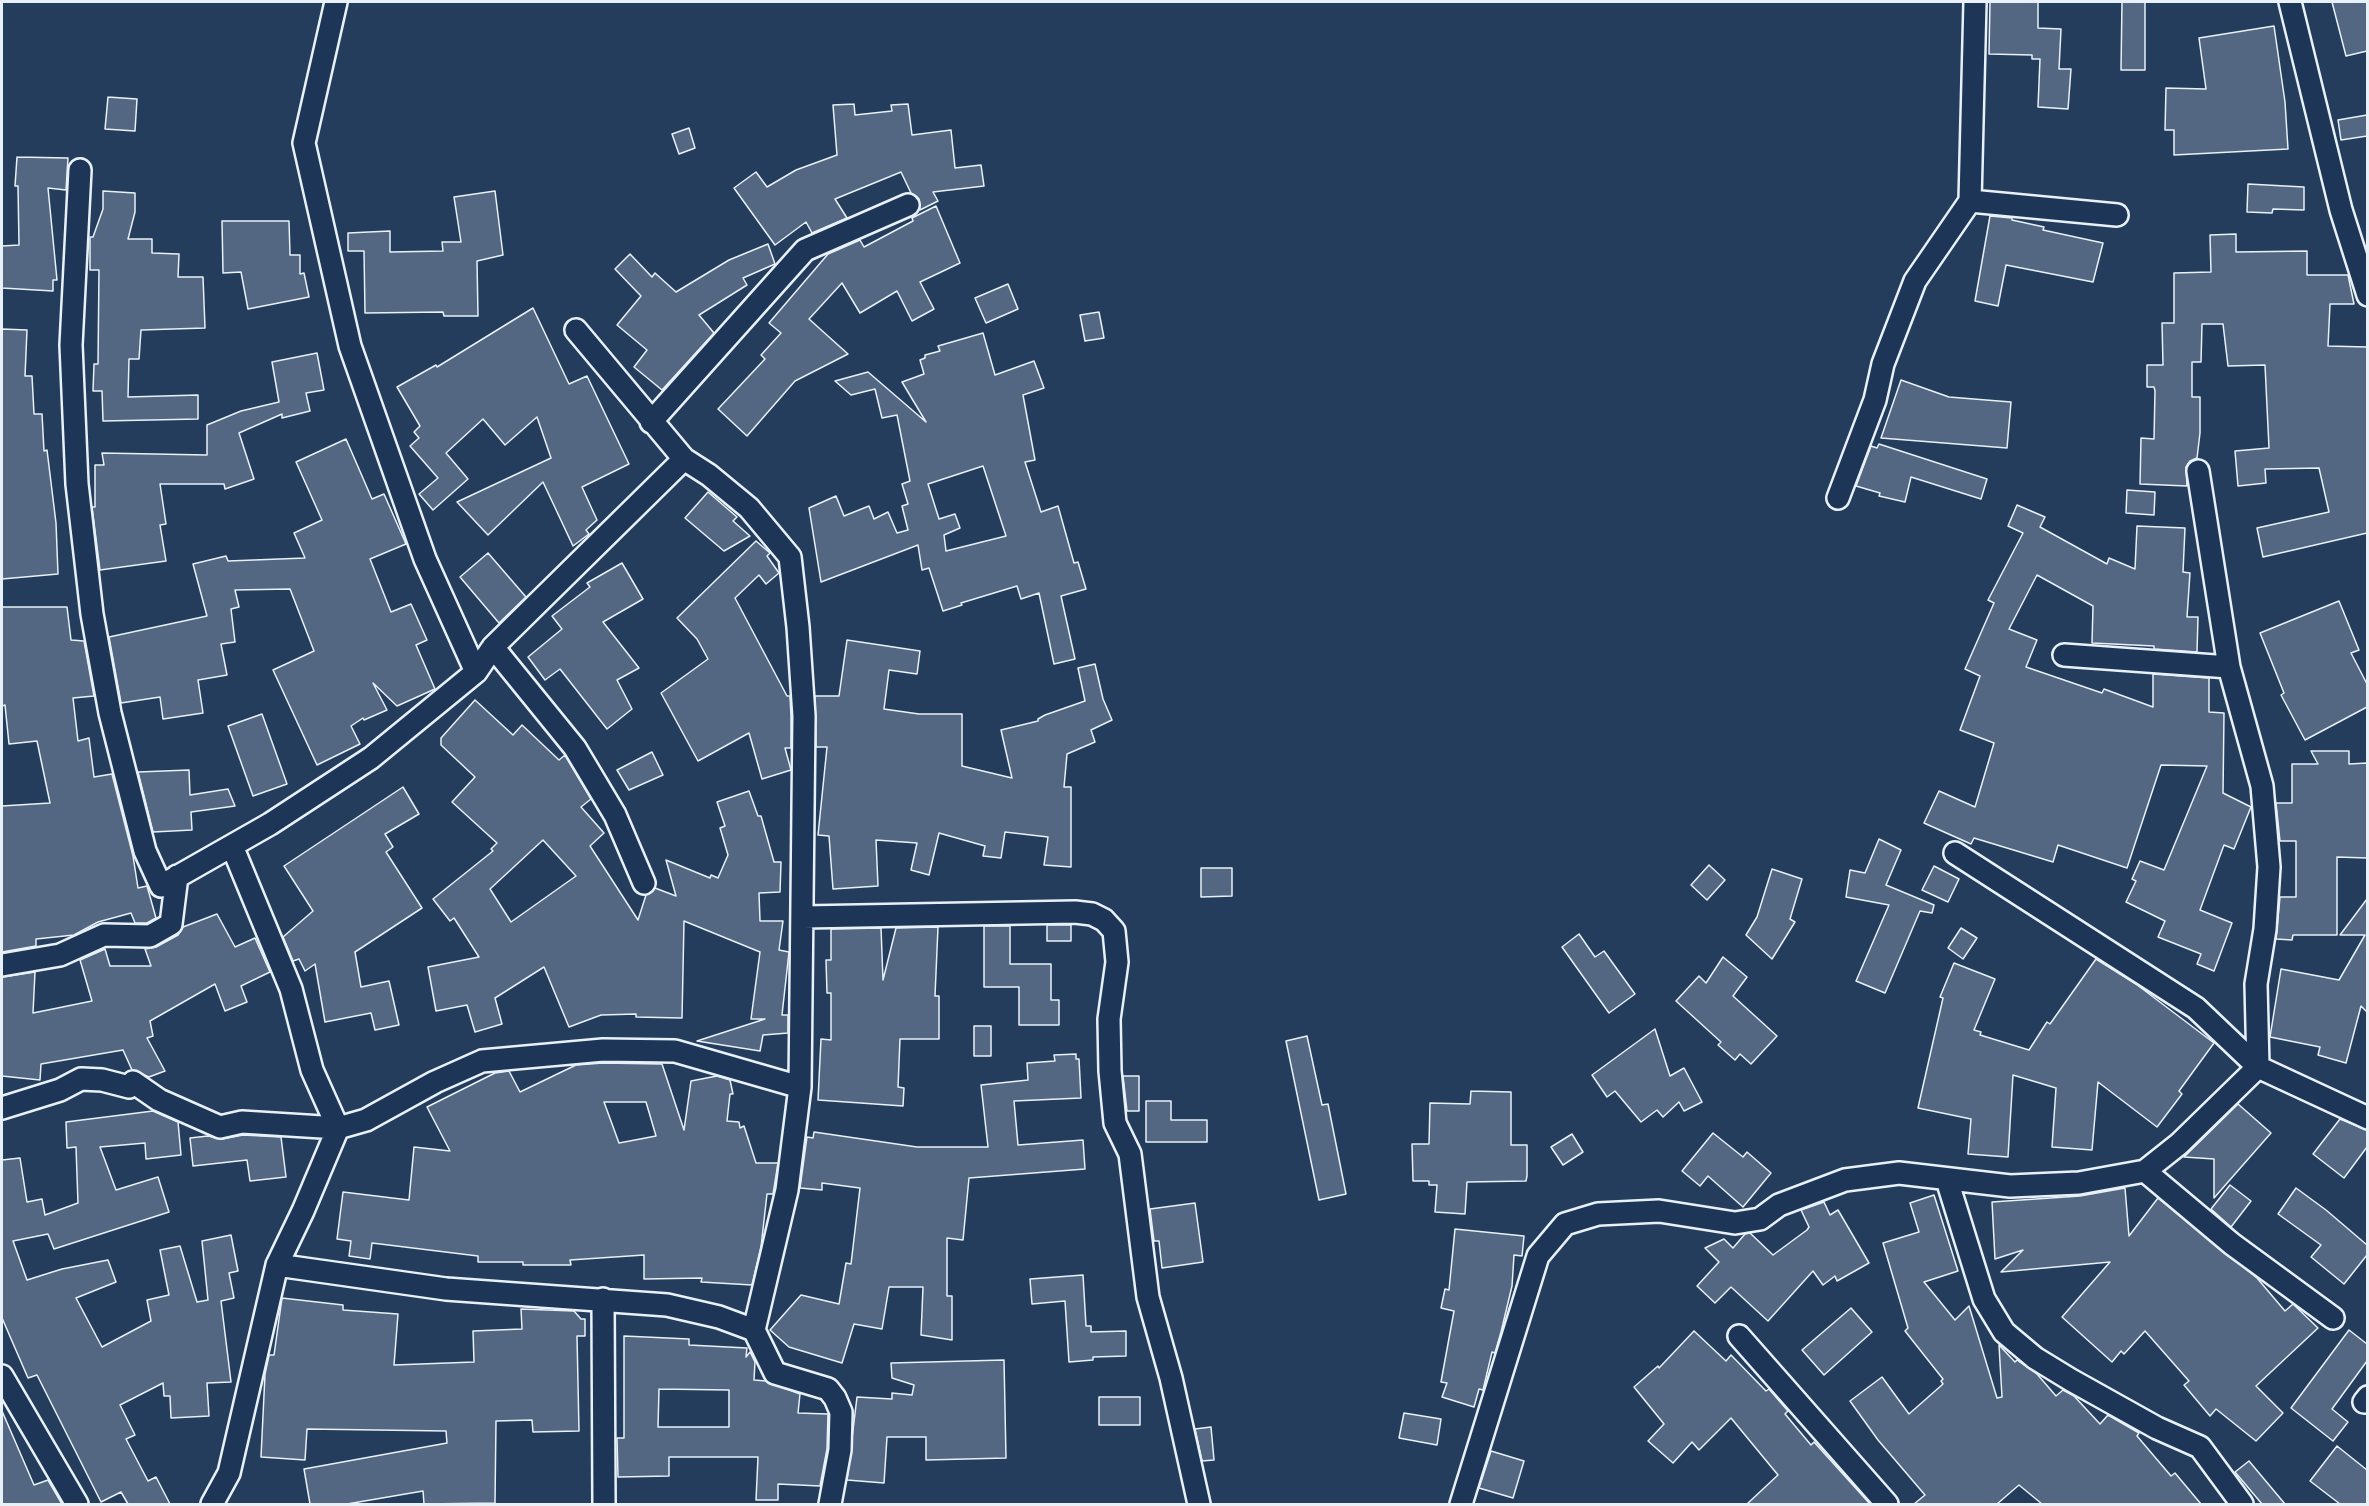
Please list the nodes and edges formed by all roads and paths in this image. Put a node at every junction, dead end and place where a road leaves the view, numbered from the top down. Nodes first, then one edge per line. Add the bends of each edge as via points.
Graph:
1 (336, 2) edge
2 (1975, 2) edge
3 (2290, 2) edge
4 (80, 171) dead end
5 (1970, 201) junction
6 (908, 205) dead end
7 (2117, 215) dead end
8 (2367, 295) edge
9 (576, 330) dead end
10 (651, 422) junction
11 (684, 459) junction
12 (2198, 471) dead end
13 (1838, 498) dead end
14 (494, 647) junction
15 (2064, 656) dead end
16 (2229, 667) junction
17 (476, 672) junction
18 (232, 846) junction
19 (1955, 853) dead end
20 (177, 876) junction
21 (644, 884) dead end
22 (804, 917) junction
23 (2, 965) edge
24 (2258, 1066) junction
25 (800, 1087) junction
26 (2, 1108) edge
27 (2367, 1118) edge
28 (338, 1128) junction
29 (2145, 1171) junction
30 (1947, 1179) junction
31 (277, 1265) junction
32 (603, 1299) junction
33 (2333, 1318) dead end
34 (754, 1330) junction
35 (1739, 1336) dead end
36 (2, 1376) edge
37 (77, 1504) edge
38 (212, 1504) edge
39 (604, 1504) edge
40 (830, 1504) edge
41 (1198, 1504) edge
42 (1461, 1504) edge
43 (1887, 1504) edge
44 (2242, 1504) edge

1 - 17 street via 304,143 350,346 425,560
2 - 5 street
3 - 8 street via 2341,210
4 - 20 street via 71,345 77,484 92,614 110,713 145,851 160,886
5 - 7 street
5 - 13 street via 1915,281
6 - 10 street via 805,250
9 - 10 street
10 - 11 street
11 - 14 street
11 - 22 street via 749,508 790,557 804,716
12 - 16 street
14 - 17 street
14 - 21 street via 575,748 615,814
15 - 16 street
16 - 24 street via 2262,786 2269,867 2256,984
17 - 18 street via 371,758
18 - 20 street
18 - 28 street via 291,990 312,1070
19 - 24 street via 2196,1008
20 - 23 street via 171,924 150,936 104,935 60,955
22 - 25 street
22 - 41 street via 1075,912 1098,917 1114,931 1117,962 1109,1019 1115,1123 1133,1165 1148,1297 1171,1378
24 - 27 street
24 - 29 street via 2179,1144
25 - 28 street via 675,1051 603,1050 482,1061 366,1120
25 - 34 street via 787,1190
26 - 28 street via 60,1090 81,1079 102,1080 129,1087 134,1082 159,1100 220,1127 242,1122
28 - 31 street
29 - 30 street via 2079,1183 2010,1186
29 - 33 street via 2232,1244
30 - 42 street via 1899,1173 1845,1180 1779,1205 1760,1219 1735,1223 1659,1211 1598,1214 1565,1224 1538,1256
30 - 44 street via 1984,1299 2004,1332 2035,1358 2071,1380 2199,1447
31 - 32 street via 446,1289
31 - 38 street via 230,1473
32 - 34 street via 666,1305
32 - 39 street
34 - 40 street via 775,1373 828,1389 835,1398 841,1412 840,1450
35 - 43 street
36 - 37 street

